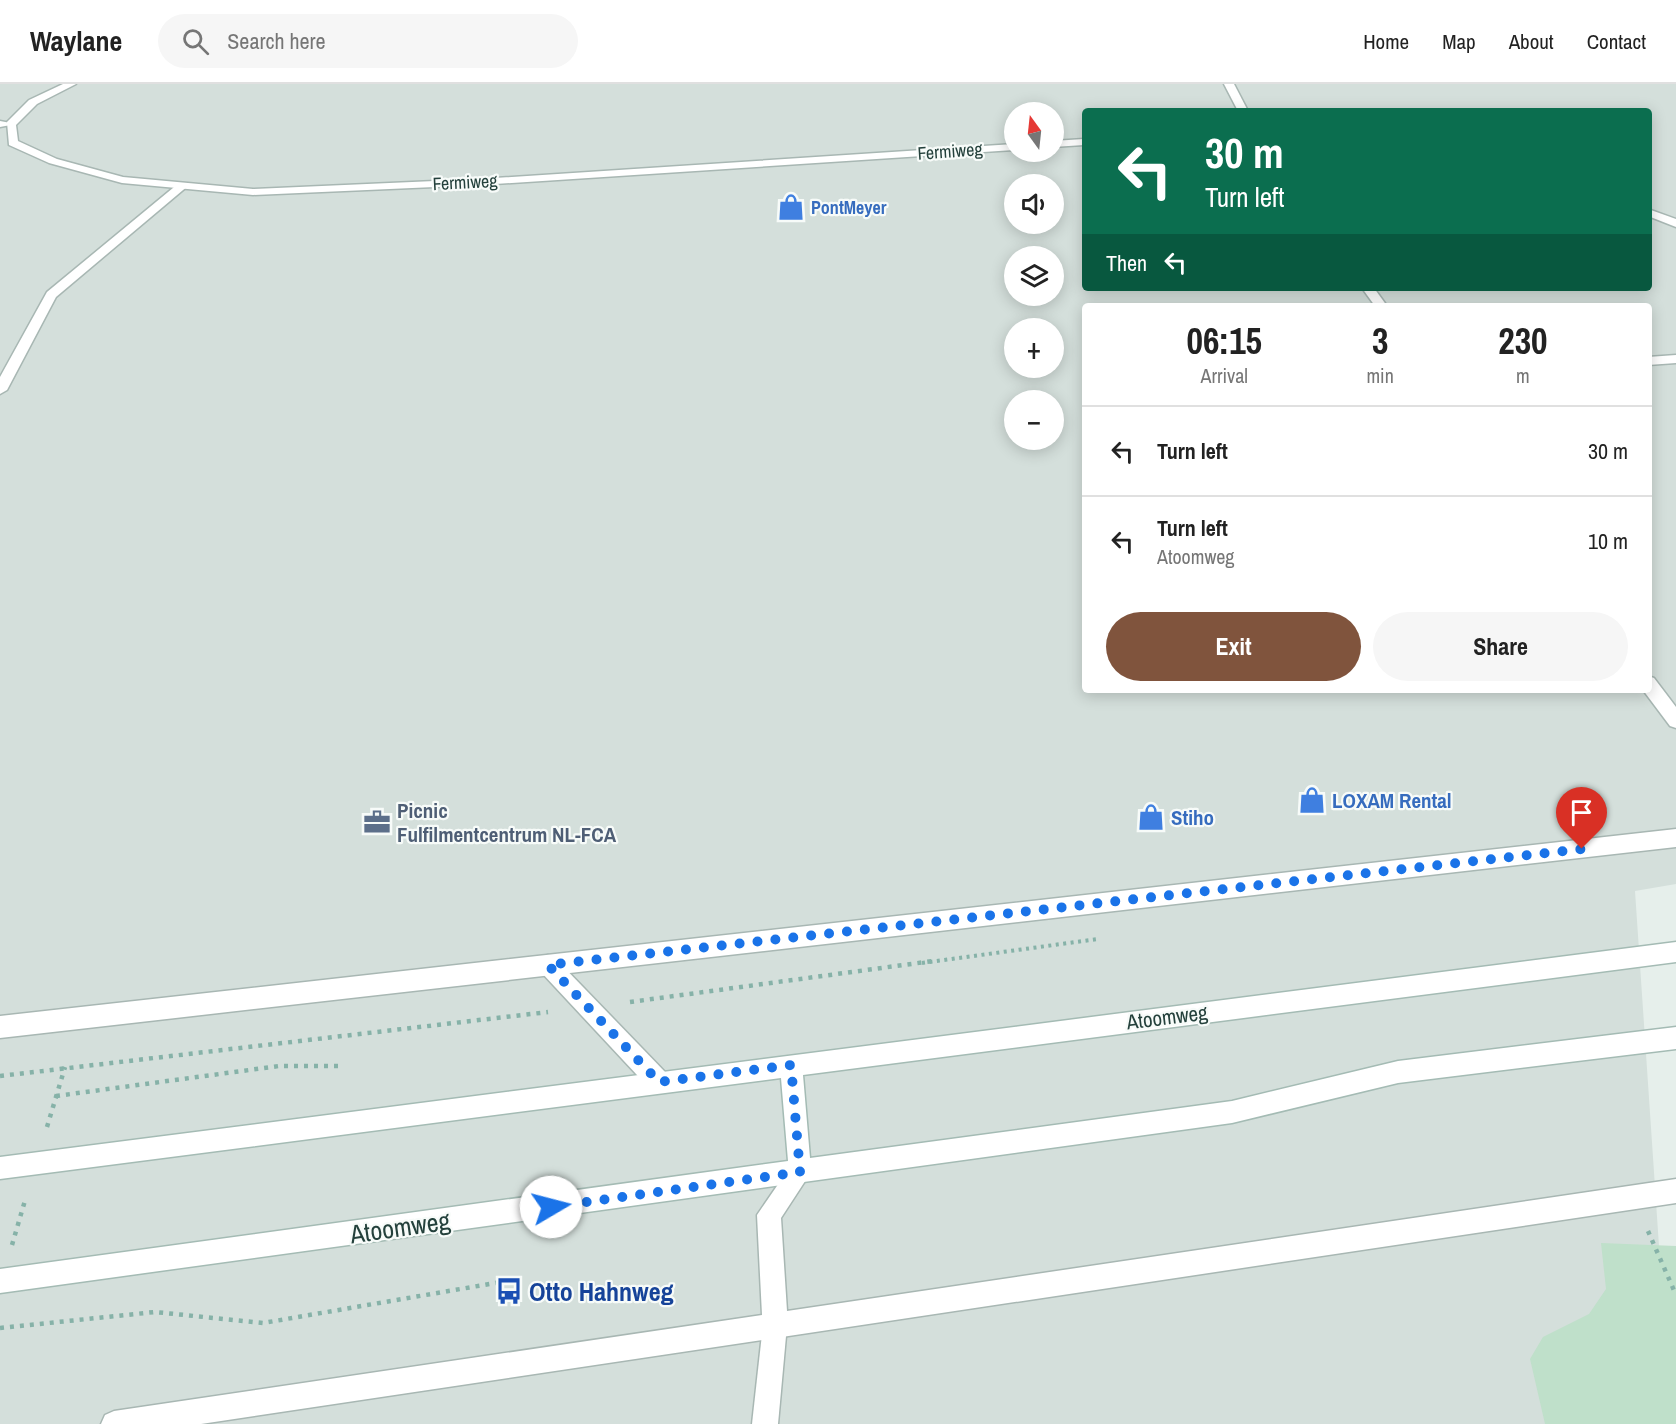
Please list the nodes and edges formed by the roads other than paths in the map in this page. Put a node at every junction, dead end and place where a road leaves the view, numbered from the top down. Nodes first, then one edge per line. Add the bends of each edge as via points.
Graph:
1 (71, 84) edge
2 (1229, 84) edge
3 (1241, 108) edge
4 (5, 124) edge
5 (1082, 142) edge
6 (1064, 143) edge
7 (1004, 148) edge
8 (183, 185) junction
9 (1652, 214) edge
10 (1676, 223) edge
11 (1676, 359) edge
12 (1652, 361) edge
13 (0, 390) edge
14 (1652, 688) edge
15 (1676, 721) edge
16 (1676, 838) edge
17 (1676, 952) edge
18 (548, 965) junction
19 (0, 1027) edge
20 (1676, 1038) edge
21 (791, 1065) junction
22 (659, 1082) junction
23 (0, 1168) edge
24 (800, 1172) junction
25 (1676, 1191) edge
26 (0, 1281) edge
27 (775, 1325) junction
28 (114, 1424) edge
29 (765, 1424) edge

1 - 4 street, Fermiweg via 33,102
2 - 3 street
4 - 8 street, Fermiweg via 13,142 53,161 122,180
5 - 6 street
7 - 8 street, Fermiweg via 457,183 253,192
8 - 13 street via 51,295
9 - 10 street
11 - 12 street
14 - 15 street
16 - 18 street
17 - 21 street, Atoomweg
18 - 19 street
18 - 22 street
20 - 24 street, Atoomweg via 1398,1072 1232,1112
21 - 22 street, Atoomweg
21 - 24 street
22 - 23 street, Atoomweg
24 - 26 street, Atoomweg
24 - 27 street via 769,1215
25 - 27 street
27 - 28 street
27 - 29 street

